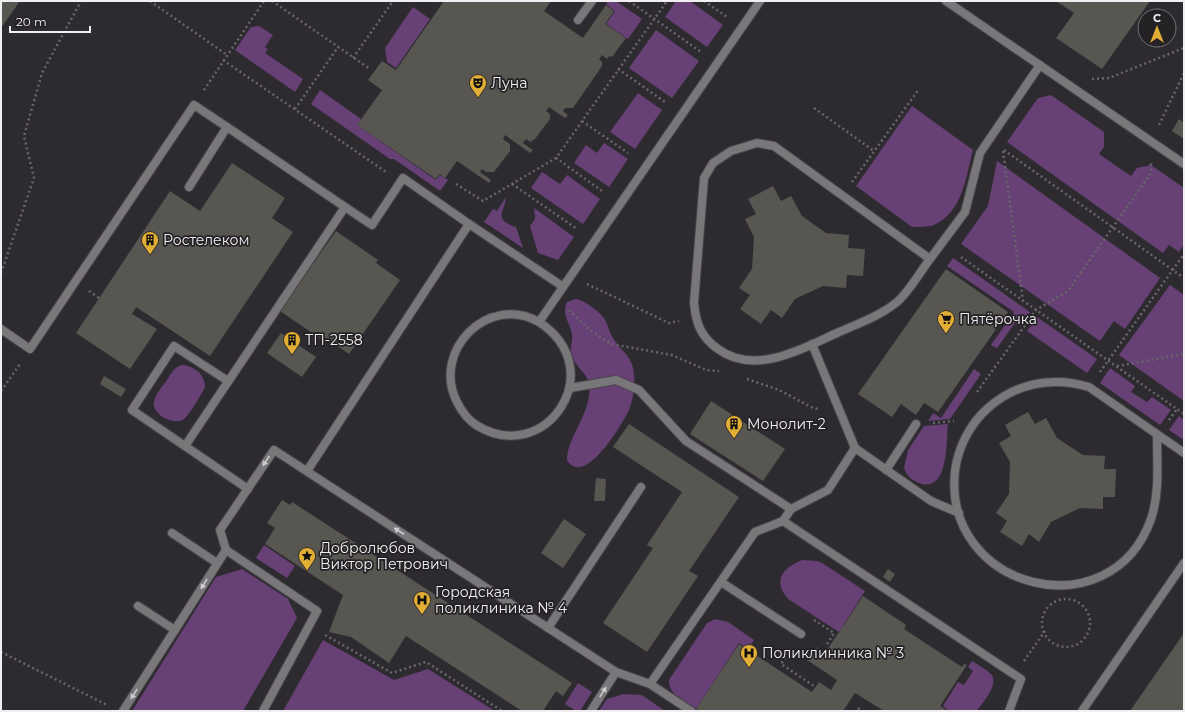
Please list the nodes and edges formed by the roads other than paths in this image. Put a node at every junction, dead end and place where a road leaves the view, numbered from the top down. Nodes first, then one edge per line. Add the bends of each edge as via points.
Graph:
1 (592, 1) edge
2 (760, 1) edge
3 (946, 1) edge
4 (578, 20) dead end
5 (1040, 66) junction
6 (227, 127) junction
7 (1184, 164) edge
8 (189, 187) dead end
9 (346, 207) junction
10 (469, 224) junction
11 (930, 259) junction
12 (562, 286) junction
13 (539, 322) junction
14 (1, 329) edge
15 (812, 344) junction
16 (228, 381) junction
17 (570, 388) junction
18 (916, 424) road end
19 (1157, 435) junction
20 (185, 446) junction
21 (855, 448) junction
22 (1184, 453) edge
23 (886, 470) junction
24 (307, 471) junction
25 (641, 487) dead end
26 (248, 489) junction
27 (791, 510) junction
28 (959, 513) junction
29 (782, 521) junction
30 (172, 533) dead end
31 (226, 550) junction
32 (217, 563) junction
33 (1184, 563) edge
34 (721, 582) junction
35 (138, 606) dead end
36 (549, 629) junction
37 (175, 630) junction
38 (801, 634) road end
39 (616, 672) junction
40 (650, 684) junction
41 (123, 711) edge
42 (263, 711) edge
43 (591, 711) edge
44 (691, 711) edge
45 (1009, 711) edge
46 (1082, 711) edge

1 - 4 lane
2 - 12 lane
3 - 5 lane
5 - 7 lane
5 - 11 lane via 980,153 965,212
6 - 8 lane
6 - 9 lane
6 - 14 lane via 194,105 30,349
9 - 10 lane via 372,225 403,178
9 - 16 lane
10 - 12 lane
10 - 24 lane
11 - 15 lane via 897,302
11 - 15 lane via 774,146 757,142 731,150 713,162 704,178 694,303 700,331 712,345 728,356 749,361 763,361 782,356
12 - 13 lane
13 - 17 lane via 553,331 565,348 571,367
13 - 17 lane via 516,314 495,316 477,324 463,337 453,354 450,373 452,393 461,410 474,424 492,433 511,436 530,432 548,422 562,407
15 - 21 lane
16 - 20 lane
16 - 20 lane via 174,346 132,410
17 - 27 lane via 616,380 639,390 686,441
18 - 23 lane
19 - 22 lane
19 - 28 lane via 1089,387 1060,381 1034,383 1014,390 982,413 961,447 956,463 955,497
19 - 28 lane via 1156,499 1151,518 1135,550 1109,572 1094,579 1061,586 1033,583 1012,575 997,567 984,555 965,529
20 - 26 lane
21 - 23 lane
21 - 27 lane via 828,490
23 - 28 lane via 930,501
24 -> 26 lane via 274,450
36 -> 24 lane
25 - 36 lane
26 - 31 lane via 220,530
27 - 29 lane
29 - 34 lane via 755,532
29 - 45 lane via 1021,679
30 - 32 lane
31 - 32 lane
31 - 42 lane via 316,611
32 -> 37 lane
33 - 46 lane
34 - 38 lane
34 - 40 lane
35 - 37 lane
36 - 39 lane
37 -> 41 lane
39 - 40 lane
43 -> 39 lane
40 - 44 lane

